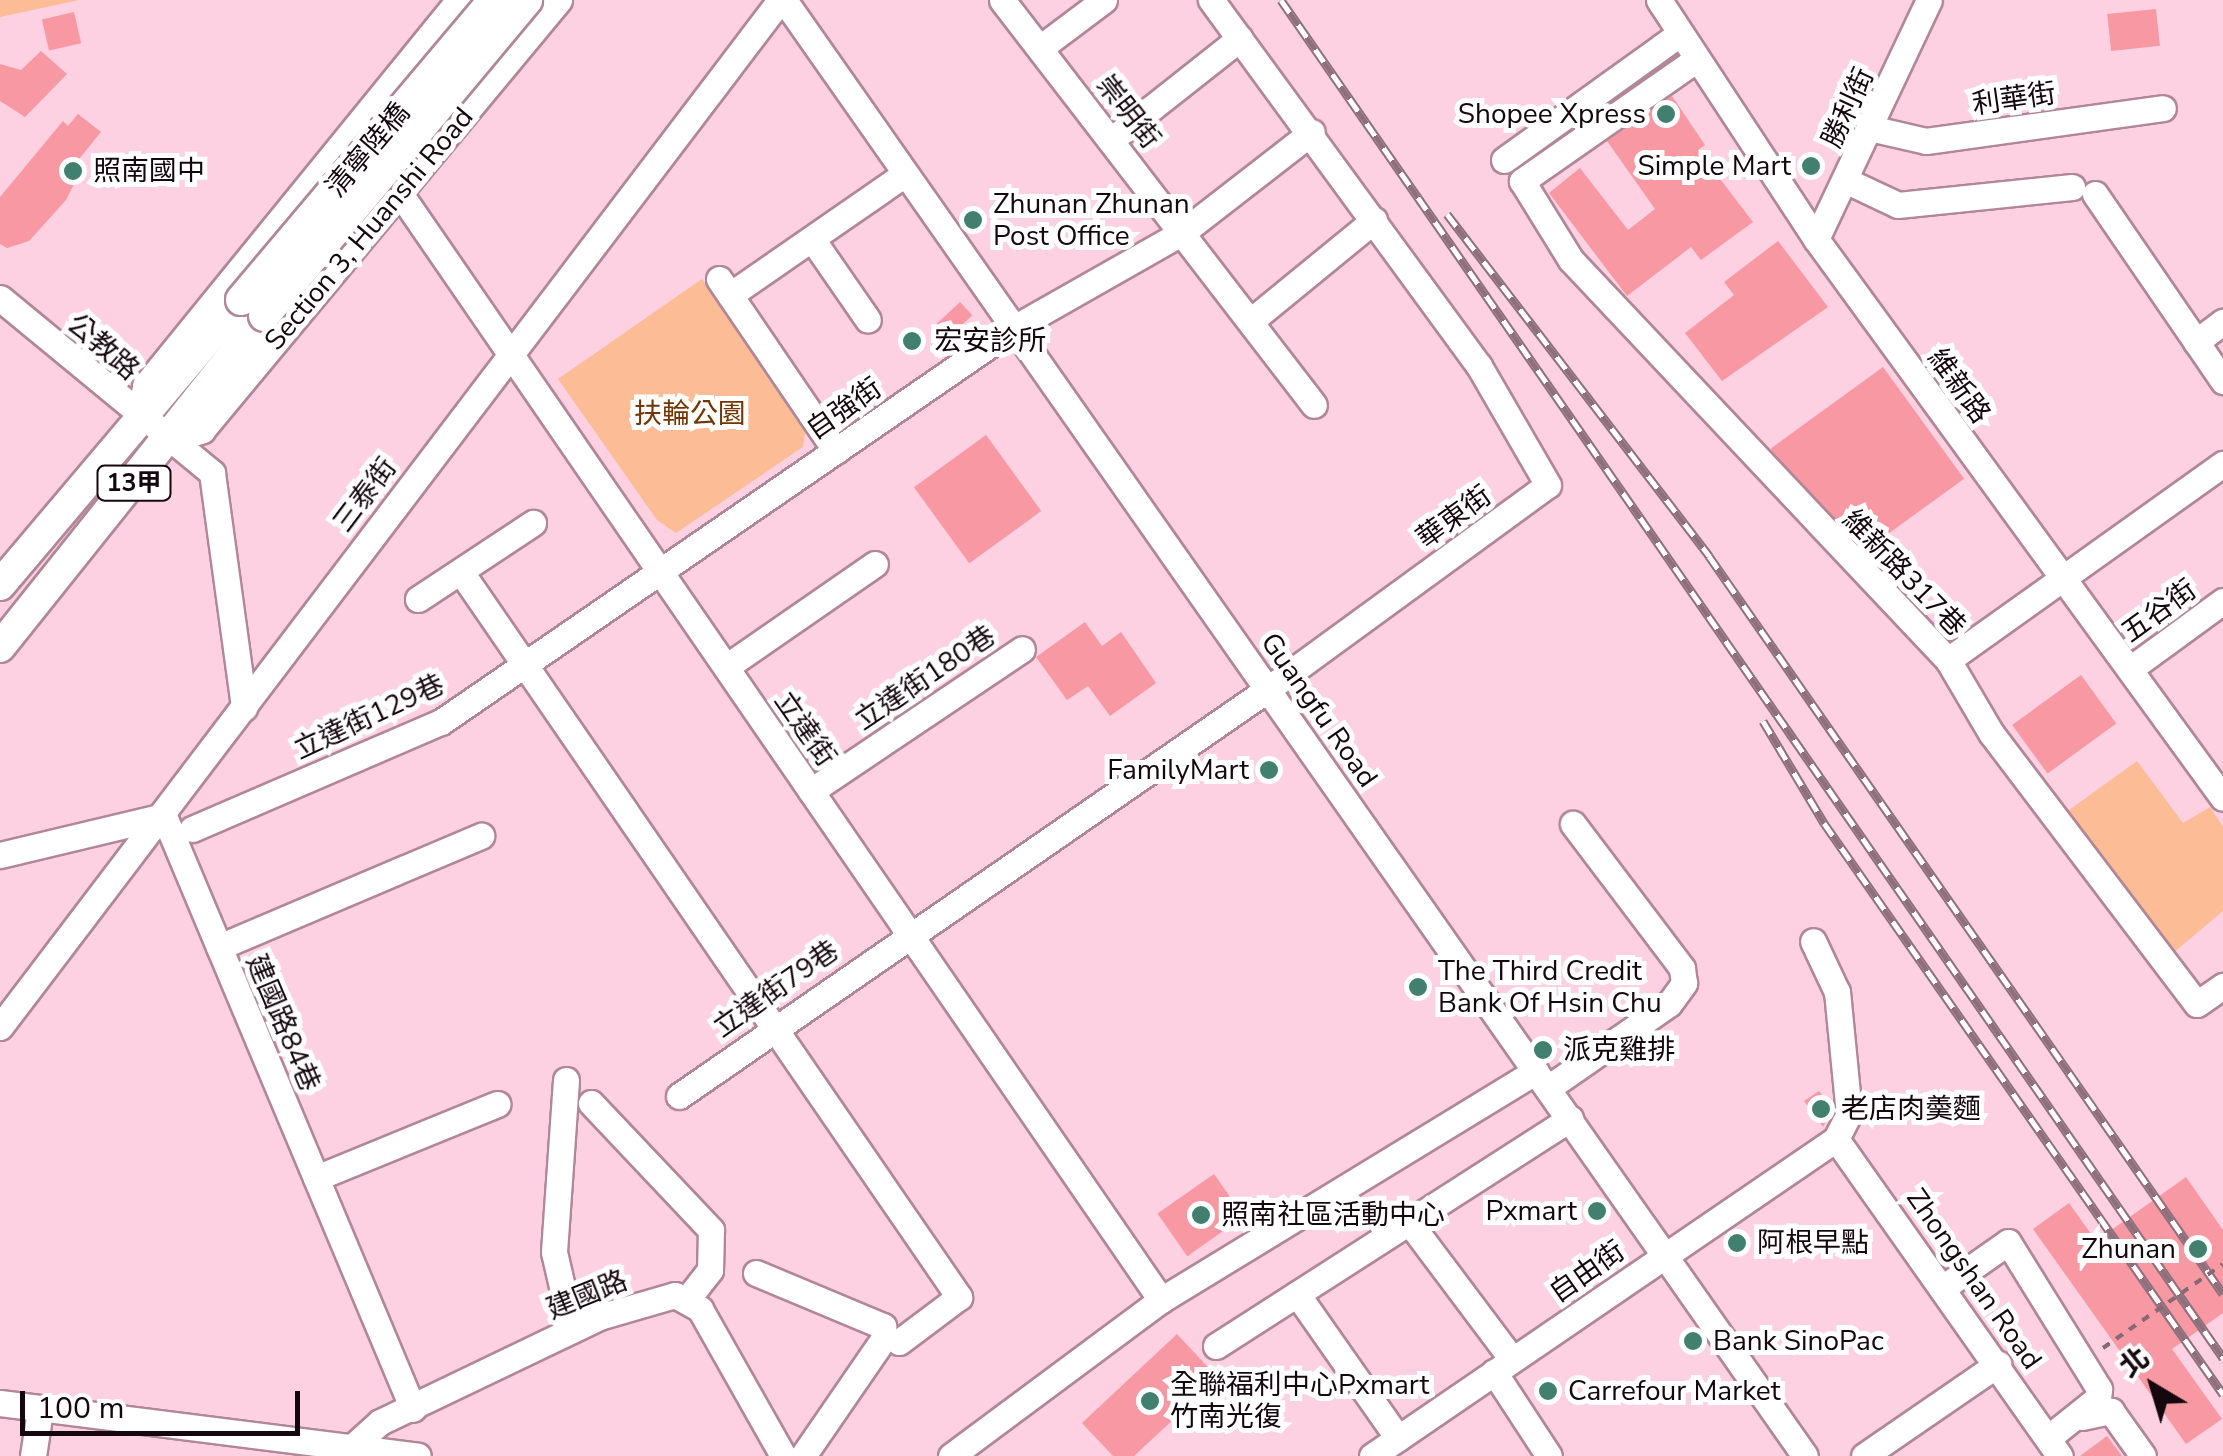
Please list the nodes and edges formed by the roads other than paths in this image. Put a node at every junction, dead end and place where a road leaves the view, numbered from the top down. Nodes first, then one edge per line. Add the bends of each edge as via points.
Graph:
1 (459, 0) edge
2 (494, 0) edge
3 (527, 0) edge
4 (558, 0) edge
5 (782, 0) edge
6 (1002, 0) edge
7 (1104, 0) edge
8 (1211, 0) edge
9 (1658, 0) edge
10 (1929, 0) edge
11 (1678, 35) junction
12 (1240, 38) junction
13 (1040, 48) junction
14 (1694, 61) junction
15 (2163, 108) dead end
16 (1874, 129) junction
17 (1312, 132) junction
18 (1111, 140) junction
19 (1504, 160) dead end
20 (905, 174) junction
21 (1846, 181) junction
22 (399, 192) junction
23 (1374, 220) junction
24 (1183, 232) junction
25 (812, 238) junction
26 (1816, 239) junction
27 (0, 298) edge
28 (252, 308) junction
29 (868, 320) dead end
30 (1252, 320) junction
31 (2223, 322) edge
32 (1014, 328) junction
33 (2196, 342) junction
34 (511, 348) junction
35 (2223, 381) edge
36 (1314, 405) dead end
37 (139, 418) junction
38 (168, 441) junction
39 (836, 450) junction
40 (2223, 464) edge
41 (533, 523) dead end
42 (875, 564) dead end
43 (461, 572) junction
44 (661, 572) junction
45 (2060, 579) junction
46 (0, 586) edge
47 (418, 599) dead end
48 (2223, 601) edge
49 (0, 647) edge
50 (1022, 649) dead end
51 (1948, 660) junction
52 (526, 665) junction
53 (726, 668) junction
54 (2130, 669) junction
55 (1268, 689) junction
56 (244, 708) junction
57 (811, 791) junction
58 (2223, 798) edge
59 (164, 816) junction
60 (1572, 824) dead end
61 (192, 828) dead end
62 (482, 836) dead end
63 (0, 855) edge
64 (909, 933) junction
65 (1813, 942) dead end
66 (219, 947) junction
67 (2223, 986) edge
68 (0, 1026) edge
69 (774, 1026) junction
70 (566, 1080) dead end
71 (1542, 1080) junction
72 (679, 1096) dead end
73 (591, 1103) dead end
74 (497, 1104) dead end
75 (1570, 1119) junction
76 (1836, 1139) junction
77 (316, 1178) junction
78 (1408, 1222) junction
79 (1665, 1254) junction
80 (756, 1273) dead end
81 (1944, 1287) junction
82 (1297, 1294) junction
83 (1162, 1300) junction
84 (686, 1301) junction
85 (572, 1330) junction
86 (899, 1342) dead end
87 (1216, 1346) dead end
88 (1998, 1364) junction
89 (1503, 1366) junction
90 (2099, 1389) junction
91 (0, 1403) edge
92 (413, 1409) junction
93 (40, 1410) junction
94 (1398, 1438) junction
95 (2053, 1445) edge
96 (274, 1448) edge
97 (350, 1449) junction
98 (33, 1456) edge
99 (418, 1456) edge
100 (783, 1456) edge
101 (803, 1456) edge
102 (951, 1456) edge
103 (1372, 1456) edge
104 (1548, 1456) edge
105 (1805, 1456) edge
106 (1864, 1456) edge
107 (2143, 1456) edge
108 (2163, 1456) edge

1 - 37 street, Section 3, Huanshi Road via 146,386
2 - 28 main road, 清寧陸橋 / 13甲, bridge
3 - 28 main road, 清寧陸橋 / 13甲, bridge
4 - 22 street, Section 3, Huanshi Road
5 - 20 street, Guangfu Road
5 - 34 street, 三泰街
6 - 13 street, 崇明街
7 - 13 street
8 - 12 street, 華東街
9 - 11 street, 維新路
10 - 16 street, 勝利街
11 - 14 street, 維新路
11 - 19 street
12 - 17 street, 華東街
12 - 18 street
13 - 18 street, 崇明街
14 - 26 street, 維新路
14 - 51 street, 維新路317巷 via 1522,181 1571,260
15 - 16 street, 利華街 via 1926,141
16 - 21 street, 勝利街
17 - 23 street, 華東街
17 - 24 street, 自強街
18 - 24 street, 崇明街
20 - 25 street
20 - 32 street, Guangfu Road
21 - 26 street, 勝利街
21 - 33 street via 1898,205 2084,191
22 - 34 street, 立達街
22 - 38 street, Section 3, Huanshi Road via 202,430
23 - 30 street
23 - 55 street, 華東街 via 1479,366 1548,485
24 - 30 street, 崇明街
24 - 32 street, 自強街
25 - 29 street
25 - 39 street via 724,287
26 - 45 street, 維新路
27 - 37 street, 公教路
28 - 37 main road, Section 3, Huanshi Road / 13甲
28 - 38 main road, Section 3, Huanshi Road / 13甲
30 - 36 street, 崇明街
31 - 33 street
32 - 39 street, 自強街
32 - 55 street, Guangfu Road
33 - 35 street
34 - 44 street, 立達街
34 - 56 street, 三泰街
37 - 38 street, 公教路
37 - 46 main road, Section 3, Huanshi Road / 13甲
38 - 49 main road, Section 3, Huanshi Road / 13甲
38 - 56 street, 公教路 via 212,473
39 - 44 street, 自強街
40 - 45 street
41 - 43 street
42 - 53 street
43 - 47 street
43 - 52 street
44 - 52 street, 立達街129巷
44 - 53 street, 立達街
45 - 51 street
45 - 54 street, 維新路
48 - 54 street, 五谷街
50 - 57 street, 立達街180巷
51 - 67 street, 維新路317巷 via 1991,733 2197,1004
52 - 61 street, 立達街129巷 via 441,722
52 - 69 street
53 - 57 street, 立達街
54 - 58 street, 維新路
55 - 64 street, 華東街
55 - 71 street, Guangfu Road
56 - 59 street, 三泰街
57 - 64 street, 立達街
59 - 63 street
59 - 66 street, 建國路84巷
59 - 68 street, 三泰街
60 - 71 street via 1682,968 1684,984 1669,1004
62 - 66 street
64 - 69 street, 立達街79巷
64 - 83 street, 立達街
65 - 76 street via 1837,992 1849,1114
66 - 77 street, 建國路84巷
69 - 72 street, 立達街79巷
69 - 86 street via 960,1297
70 - 85 street via 554,1252
71 - 75 street, Guangfu Road
71 - 83 street
73 - 84 street via 711,1230 710,1270
74 - 77 street
75 - 78 street
75 - 79 street, Guangfu Road
76 - 79 street, 自由街
76 - 81 street, Zhongshan Road
77 - 92 street, 建國路84巷
78 - 82 street
78 - 89 street
79 - 89 street, 自由街
79 - 105 street, Guangfu Road
80 - 101 street via 883,1326 884,1338
81 - 88 street, Zhongshan Road
81 - 90 street via 2008,1242
82 - 87 street
82 - 94 street
83 - 102 street
84 - 85 street, 建國路 via 676,1295
84 - 100 street via 700,1309
85 - 92 street, 建國路
88 - 95 street, Zhongshan Road
88 - 106 street
89 - 94 street, 自由街
89 - 104 street
90 - 95 street via 2096,1401
90 - 108 street via 2124,1401
91 - 93 street
92 - 97 street, 建國路 via 380,1422
93 - 96 street
93 - 98 street
94 - 103 street, 自由街
95 - 107 street via 2103,1408
96 - 97 street
97 - 99 street

